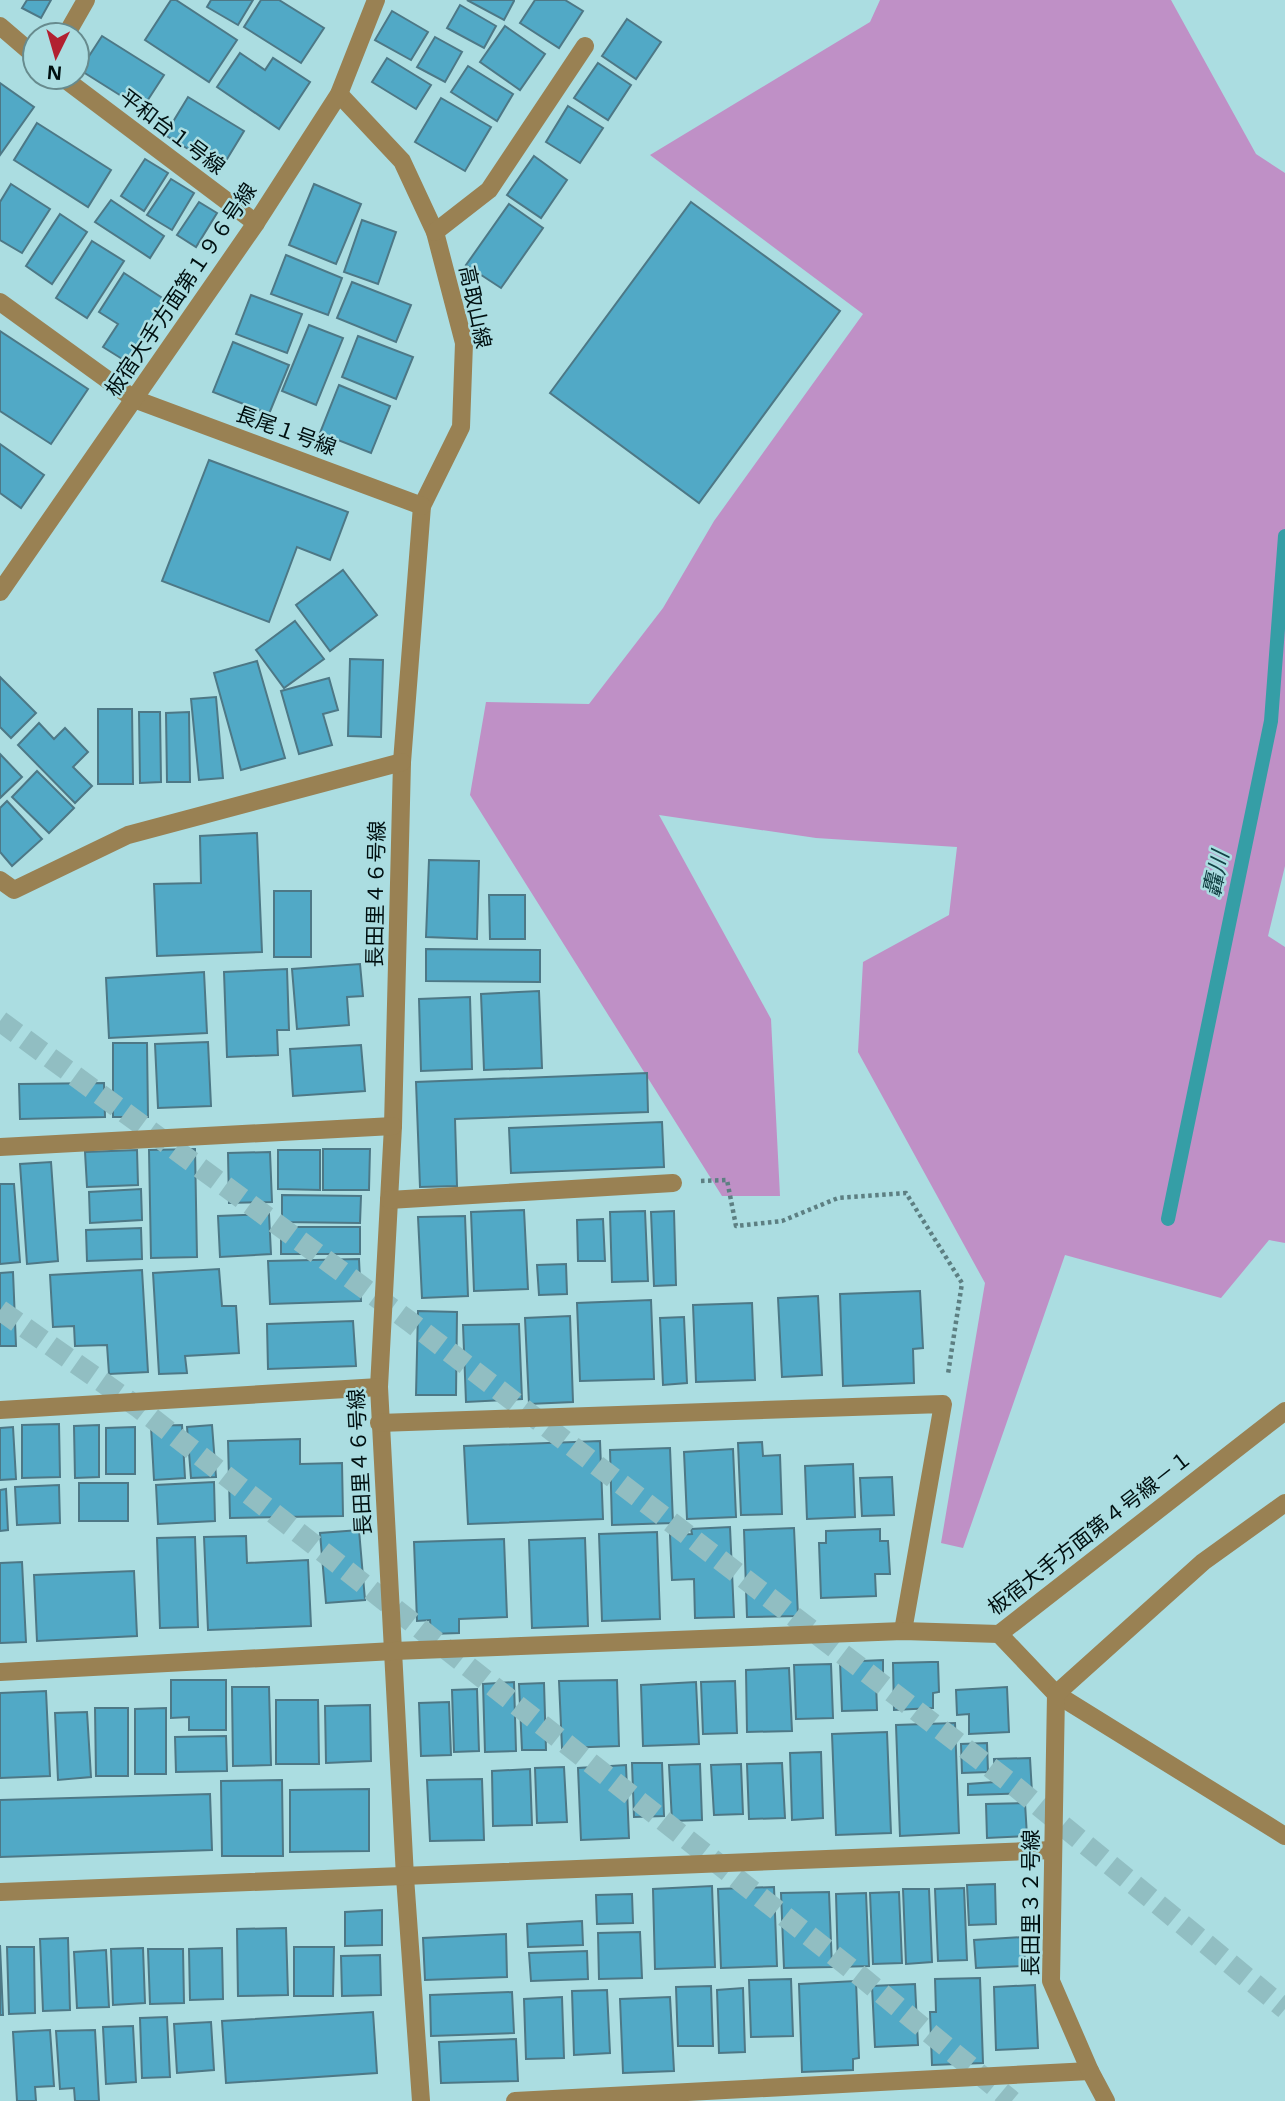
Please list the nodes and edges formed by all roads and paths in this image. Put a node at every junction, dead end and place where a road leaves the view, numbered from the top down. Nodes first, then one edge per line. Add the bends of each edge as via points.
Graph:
1 (86, 0) edge
2 (376, 0) edge
3 (74, 21) edge
4 (0, 26) edge
5 (21, 44) edge
6 (585, 46) dead end
7 (81, 91) edge
8 (339, 94) junction
9 (256, 223) junction
10 (435, 232) junction
11 (0, 302) edge
12 (134, 399) junction
13 (422, 506) junction
14 (1, 589) edge
15 (402, 762) junction
16 (0, 880) edge
17 (393, 1126) junction
18 (0, 1147) edge
19 (673, 1183) joint
20 (389, 1200) junction
21 (379, 1387) junction
22 (943, 1404) junction
23 (0, 1410) edge
24 (1285, 1411) edge
25 (379, 1423) junction
26 (1285, 1503) edge
27 (903, 1631) junction
28 (999, 1634) junction
29 (394, 1651) junction
30 (0, 1672) edge
31 (1056, 1694) junction
32 (1285, 1836) edge
33 (1053, 1850) junction
34 (405, 1877) junction
35 (0, 1892) edge
36 (1090, 2071) junction
37 (421, 2101) edge
38 (515, 2101) edge
39 (1106, 2101) edge

1 - 3 street
2 - 8 street, 板宿大手方面第１９６号線
4 - 5 street
6 - 10 street via 489,190
7 - 9 street, 平和台１号線
8 - 9 street, 板宿大手方面第１９６号線
8 - 10 street, 高取山線 via 402,161
9 - 12 street, 板宿大手方面第１９６号線
10 - 13 street, 高取山線 via 464,343 461,427
11 - 12 street, 長尾１号線
12 - 13 street, 長尾１号線
12 - 14 street, 板宿大手方面第１９６号線
13 - 15 street, 高取山線
15 - 16 street via 128,835 14,890
15 - 17 street, 長田里４６号線
17 - 18 street
17 - 20 street, 長田里４６号線
19 - 20 street
19 - 22 path via 727,1180 736,1226 782,1222 838,1198 906,1193 962,1283
20 - 21 street, 長田里４６号線
21 - 23 street
21 - 25 street, 長田里４６号線
22 - 25 street
22 - 27 street
24 - 28 street, 板宿大手方面第４号線－１
25 - 29 street, 長田里４６号線
26 - 31 street via 1203,1562
27 - 28 street, 板宿大手方面第４号線－１
27 - 29 street
28 - 31 street
29 - 30 street
29 - 34 street, 長田里４６号線
31 - 32 street
31 - 33 street, 長田里３２号線
33 - 34 street
33 - 36 street, 長田里３２号線 via 1051,1981
34 - 35 street
34 - 37 street, 長田里４６号線
36 - 38 street
36 - 39 street, 長田里３２号線

